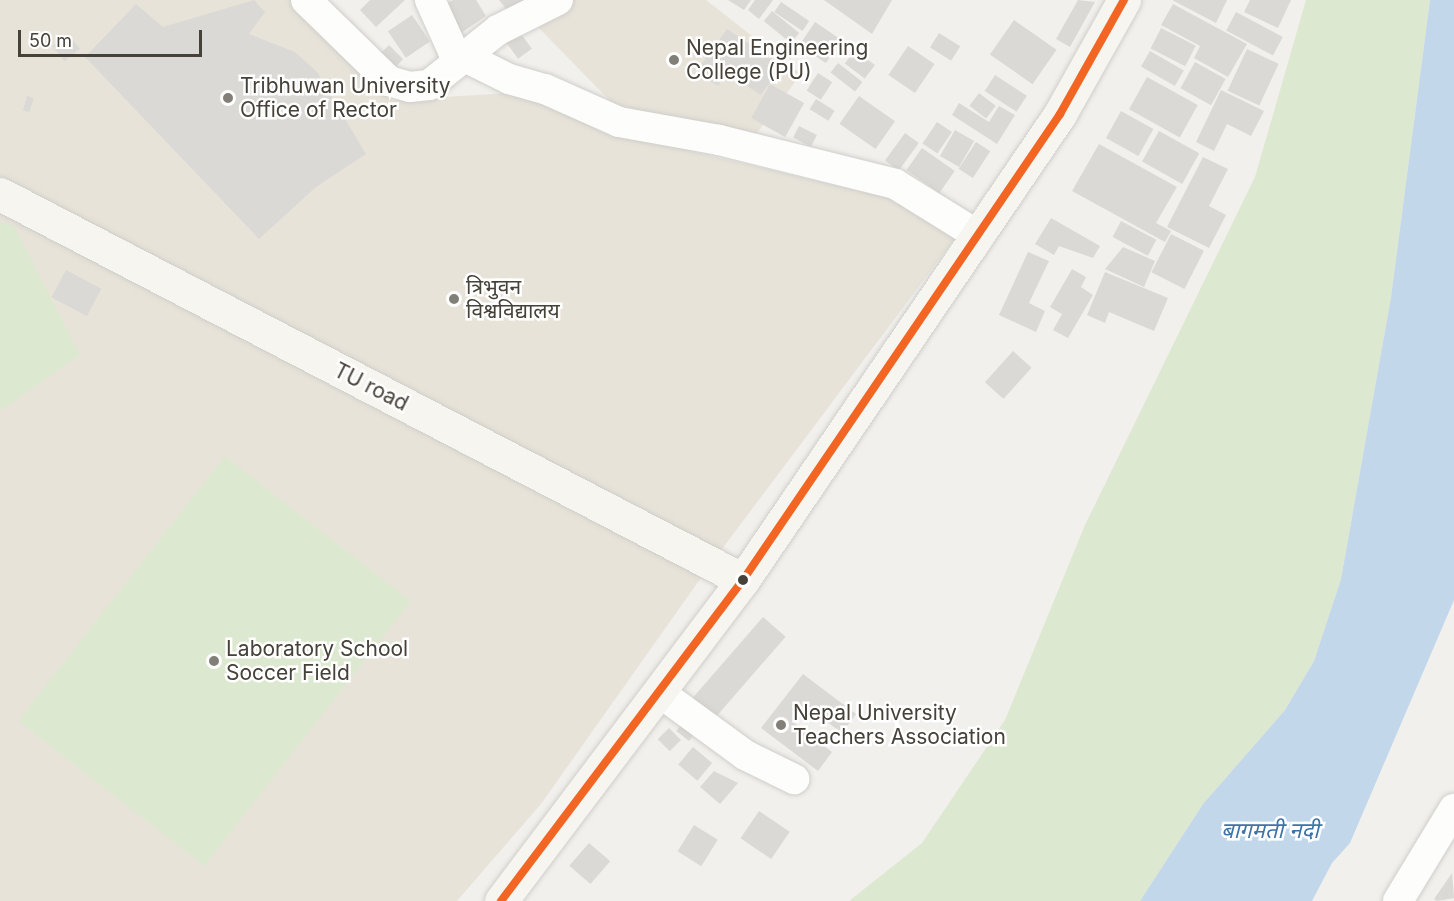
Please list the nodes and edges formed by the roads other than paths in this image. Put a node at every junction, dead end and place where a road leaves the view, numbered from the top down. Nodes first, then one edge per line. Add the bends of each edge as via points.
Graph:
1 (306, 0) edge
2 (430, 0) edge
3 (558, 0) edge
4 (1124, 0) edge
5 (464, 60) junction
6 (0, 194) edge
7 (979, 236) junction
8 (743, 580) junction
9 (659, 692) junction
10 (794, 779) dead end
11 (1454, 809) edge
12 (501, 901) edge
13 (1398, 901) edge

1 - 5 street via 388,81 429,85
2 - 5 street via 453,51
3 - 5 street via 498,30
4 - 7 main road via 1060,114
5 - 7 street via 619,122 719,140 895,184
6 - 8 main road, TU road
7 - 8 main road
8 - 9 main road
9 - 10 street via 745,755
9 - 12 main road
11 - 13 street

